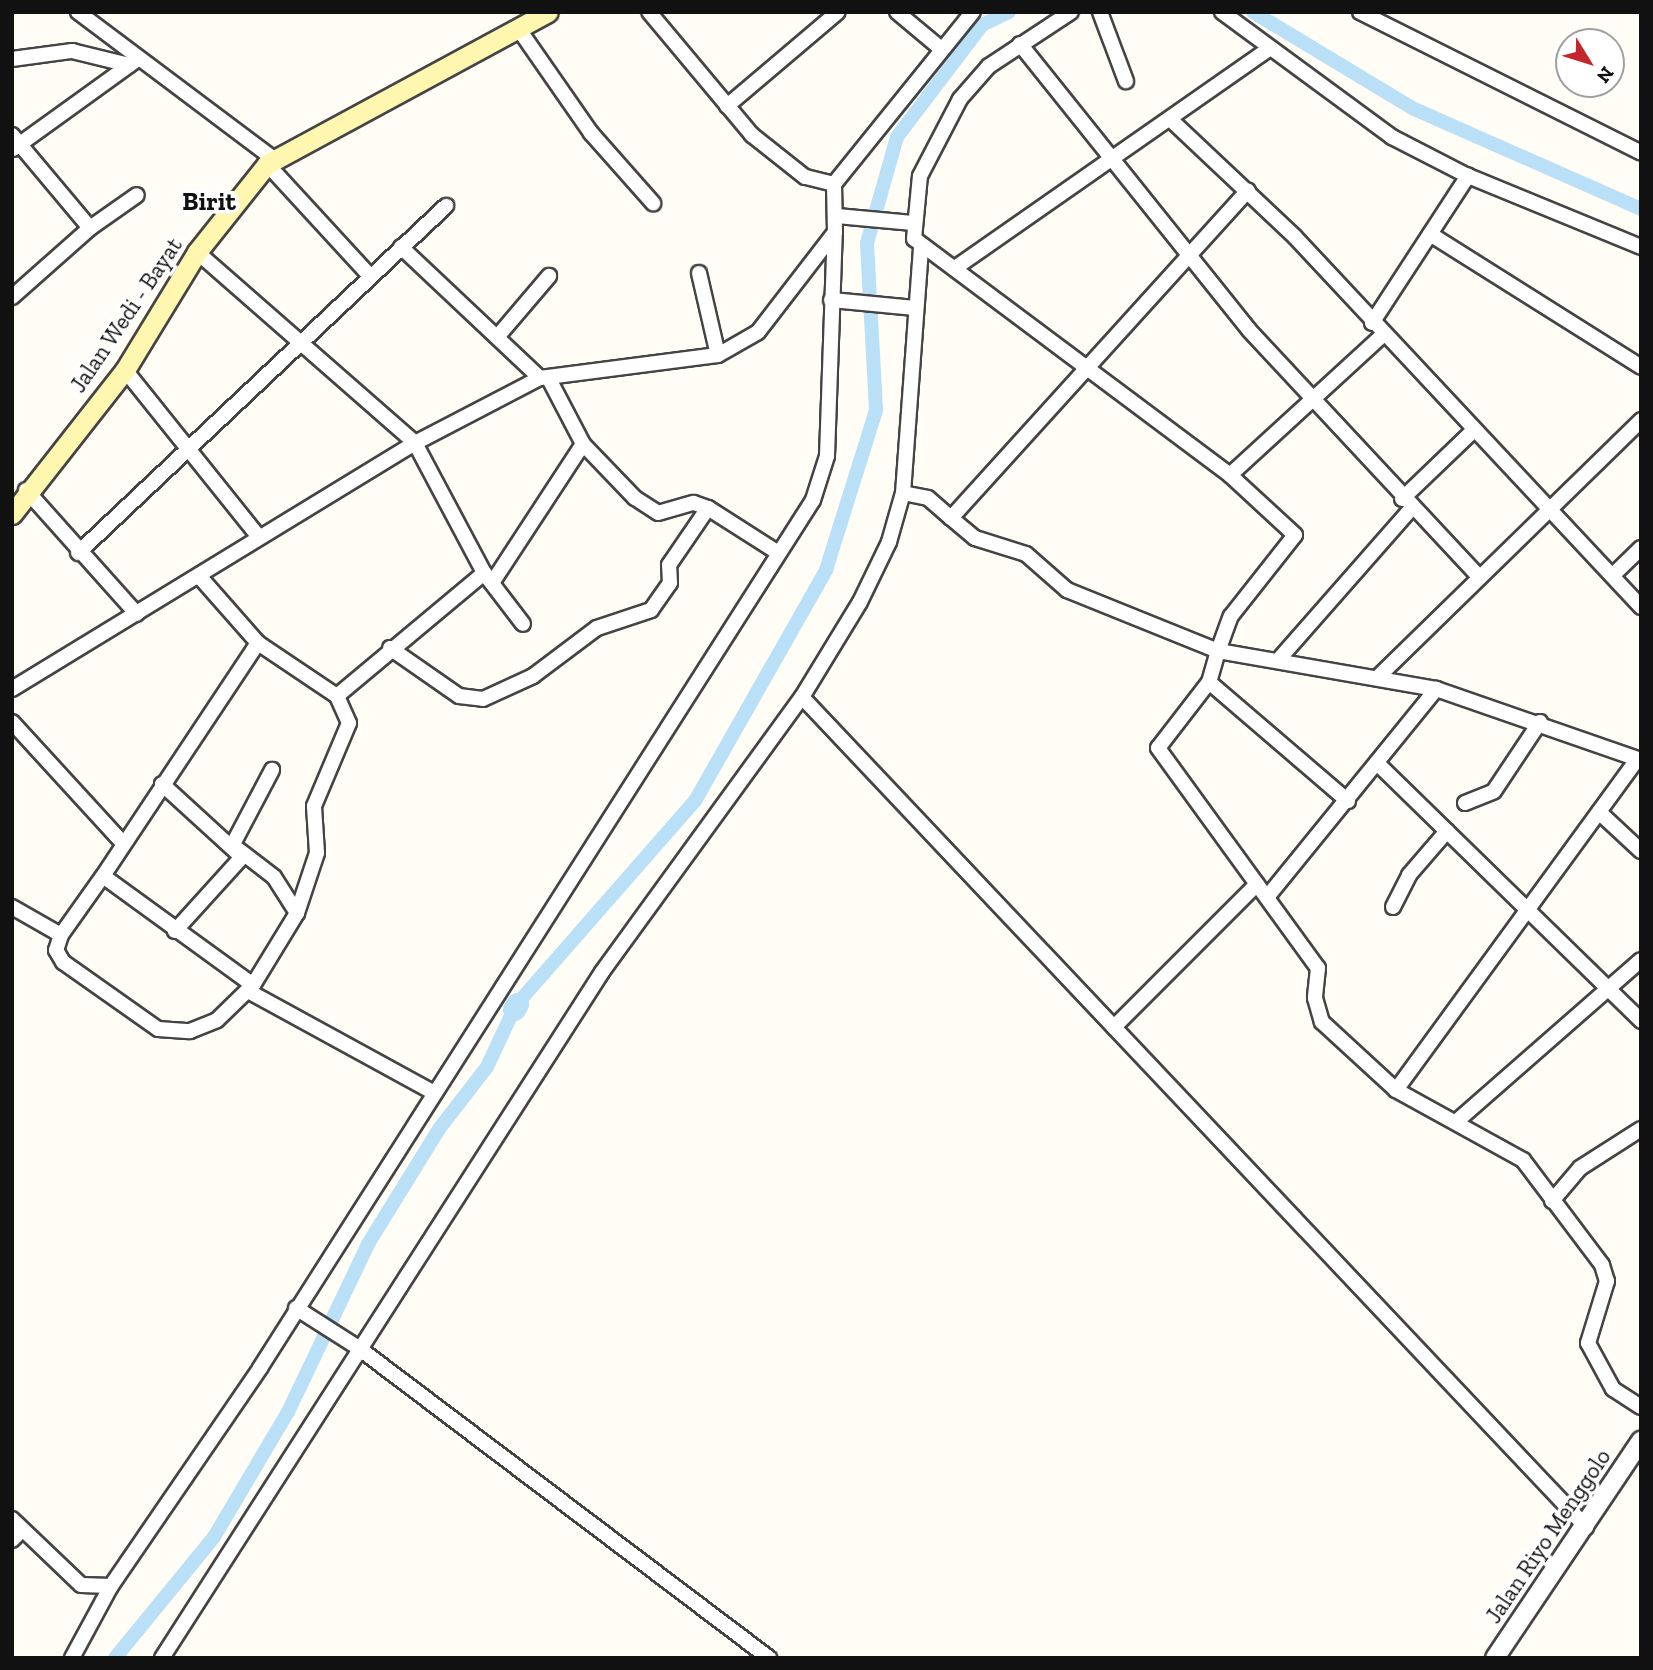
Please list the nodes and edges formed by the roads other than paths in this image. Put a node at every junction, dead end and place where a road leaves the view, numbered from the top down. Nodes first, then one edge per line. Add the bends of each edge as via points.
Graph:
1 (78, 12) edge
2 (548, 12) edge
3 (649, 12) edge
4 (838, 12) edge
5 (897, 12) edge
6 (973, 12) edge
7 (1071, 12) edge
8 (1100, 12) edge
9 (1360, 12) edge
10 (1226, 13) edge
11 (519, 28) junction
12 (1020, 44) junction
13 (940, 48) junction
14 (1269, 49) junction
15 (12, 59) edge
16 (134, 61) junction
17 (1126, 81) dead end
18 (727, 106) junction
19 (1171, 120) junction
20 (15, 143) edge
21 (1641, 153) edge
22 (1107, 159) junction
23 (270, 161) junction
24 (1468, 176) junction
25 (834, 184) junction
26 (1248, 191) junction
27 (138, 195) dead end
28 (653, 203) dead end
29 (446, 206) dead end
30 (840, 216) junction
31 (907, 223) junction
32 (90, 228) junction
33 (835, 232) junction
34 (1430, 234) junction
35 (401, 247) junction
36 (1641, 247) edge
37 (921, 248) junction
38 (197, 252) junction
39 (1189, 256) junction
40 (955, 268) junction
41 (699, 273) dead end
42 (370, 276) junction
43 (549, 276) dead end
44 (12, 297) edge
45 (834, 300) junction
46 (913, 308) junction
47 (1373, 323) junction
48 (1383, 335) junction
49 (498, 336) junction
50 (298, 343) junction
51 (718, 355) junction
52 (1641, 367) edge
53 (125, 370) junction
54 (1087, 371) junction
55 (544, 378) junction
56 (1308, 400) junction
57 (1641, 419) edge
58 (1473, 431) junction
59 (415, 443) junction
60 (583, 444) junction
61 (187, 450) junction
62 (1230, 475) junction
63 (26, 490) junction
64 (903, 493) junction
65 (1406, 504) junction
66 (708, 508) junction
67 (1547, 508) junction
68 (12, 514) edge
69 (951, 518) junction
70 (258, 536) junction
71 (1641, 548) edge
72 (778, 552) junction
73 (78, 553) junction
74 (1613, 575) junction
75 (199, 576) junction
76 (1478, 576) junction
77 (488, 578) junction
78 (1641, 607) edge
79 (137, 614) junction
80 (523, 624) dead end
81 (258, 643) junction
82 (390, 648) junction
83 (1218, 651) junction
84 (1280, 658) junction
85 (1378, 677) junction
86 (1209, 682) junction
87 (12, 689) edge
88 (1436, 689) junction
89 (337, 696) junction
90 (802, 697) junction
91 (1540, 722) junction
92 (14, 731) edge
93 (1639, 759) edge
94 (1378, 764) junction
95 (272, 770) dead end
96 (162, 784) junction
97 (1348, 801) junction
98 (1465, 803) dead end
99 (1599, 812) junction
100 (1447, 831) junction
101 (123, 844) junction
102 (236, 847) junction
103 (1641, 851) edge
104 (103, 877) junction
105 (1257, 884) junction
106 (1268, 896) junction
107 (1393, 907) dead end
108 (1526, 907) junction
109 (13, 910) edge
110 (297, 913) junction
111 (175, 931) junction
112 (61, 935) junction
113 (1641, 960) edge
114 (250, 988) junction
115 (1611, 990) junction
116 (1641, 1021) edge
117 (1114, 1027) junction
118 (1396, 1090) junction
119 (431, 1091) junction
120 (1457, 1121) junction
121 (1641, 1129) edge
122 (1552, 1201) junction
123 (298, 1309) junction
124 (362, 1350) junction
125 (1641, 1407) edge
126 (1641, 1441) edge
127 (1586, 1527) junction
128 (16, 1530) edge
129 (111, 1586) junction
130 (72, 1658) edge
131 (162, 1658) edge
132 (769, 1658) edge
133 (1494, 1658) edge

1 - 16 street
2 - 11 main road, Jalan Wedi - Bayat
3 - 18 street
4 - 18 street
5 - 13 street
6 - 13 street
7 - 12 street
8 - 17 street
9 - 21 street
10 - 14 street
11 - 23 main road, Jalan Wedi - Bayat
11 - 28 street via 591,133
12 - 22 street
12 - 31 street via 976,78 934,142
13 - 25 street
14 - 19 street
14 - 24 street via 1392,137
15 - 16 street via 72,51
16 - 20 street
16 - 23 street
18 - 25 street via 794,170
19 - 22 street
19 - 26 street
20 - 32 street
22 - 39 street
22 - 40 street
23 - 38 main road, Jalan Wedi - Bayat
23 - 42 street
24 - 34 street
24 - 36 street
25 - 30 street
26 - 39 street
26 - 47 street
27 - 32 street
29 - 35 street
30 - 31 street
30 - 33 street
31 - 37 street
32 - 44 street
33 - 45 street
33 - 51 street via 758,332
34 - 47 street
34 - 52 street
35 - 42 street
35 - 49 street
37 - 40 street
37 - 46 street
38 - 50 street
38 - 53 main road, Jalan Wedi - Bayat
39 - 54 street
39 - 56 street
40 - 54 street
41 - 51 street
42 - 50 street
43 - 49 street
45 - 46 street
45 - 72 street via 825,464 813,500
46 - 64 street
47 - 48 street
48 - 56 street
48 - 58 street
49 - 55 street
50 - 59 street
50 - 61 street
51 - 55 street
53 - 61 street
53 - 63 main road, Jalan Wedi - Bayat
54 - 62 street
54 - 69 street
55 - 59 street
55 - 60 street
56 - 62 street
56 - 65 street
57 - 67 street
58 - 65 street
58 - 67 street
59 - 70 street
59 - 77 street
60 - 66 street via 653,511 694,503
60 - 77 street
61 - 70 street
61 - 73 street
62 - 83 street via 1295,533 1231,616
63 - 68 main road, Jalan Wedi - Bayat
63 - 73 street
64 - 69 street via 928,498
64 - 90 street via 874,573
65 - 76 street
65 - 84 street
66 - 72 street
66 - 82 street via 669,565 670,583 651,610 597,628 499,695 459,696
67 - 74 street
67 - 76 street
69 - 83 street via 975,538 1026,554 1068,590
70 - 75 street
71 - 74 street
72 - 119 street
73 - 79 street
74 - 78 street
75 - 79 street
75 - 81 street
76 - 85 street
77 - 80 street
77 - 82 street
79 - 87 street
81 - 89 street
81 - 96 street
82 - 89 street
83 - 84 street
83 - 86 street
84 - 85 street
85 - 88 street
86 - 97 street
86 - 105 street via 1158,748
88 - 91 street
88 - 94 street
89 - 110 street via 349,723 314,806 317,853
90 - 117 street
90 - 124 street via 602,972
91 - 93 street
91 - 98 street via 1494,791
92 - 101 street
93 - 99 street
94 - 97 street
94 - 100 street
95 - 102 street
96 - 101 street
96 - 102 street
97 - 106 street
99 - 103 street
99 - 108 street
100 - 107 street via 1409,875
100 - 108 street
101 - 104 street
102 - 110 street via 274,877
102 - 111 street via 240,864
104 - 111 street
104 - 112 street
105 - 106 street
105 - 117 street
106 - 118 street via 1321,973 1315,998 1320,1019
108 - 115 street
108 - 118 street
109 - 112 street
110 - 114 street
111 - 114 street
112 - 114 street via 56,950 63,962 158,1029 203,1028
113 - 115 street
114 - 119 street
115 - 116 street
115 - 120 street
117 - 127 street
118 - 120 street
119 - 123 street
120 - 122 street via 1523,1160
121 - 122 street via 1580,1168
122 - 125 street via 1606,1275 1588,1334 1594,1360 1613,1390
123 - 124 street
123 - 129 street
124 - 131 street
124 - 132 street
126 - 127 street, Jalan Riyo Menggolo
127 - 133 street, Jalan Riyo Menggolo
128 - 129 street via 81,1585
129 - 130 street

